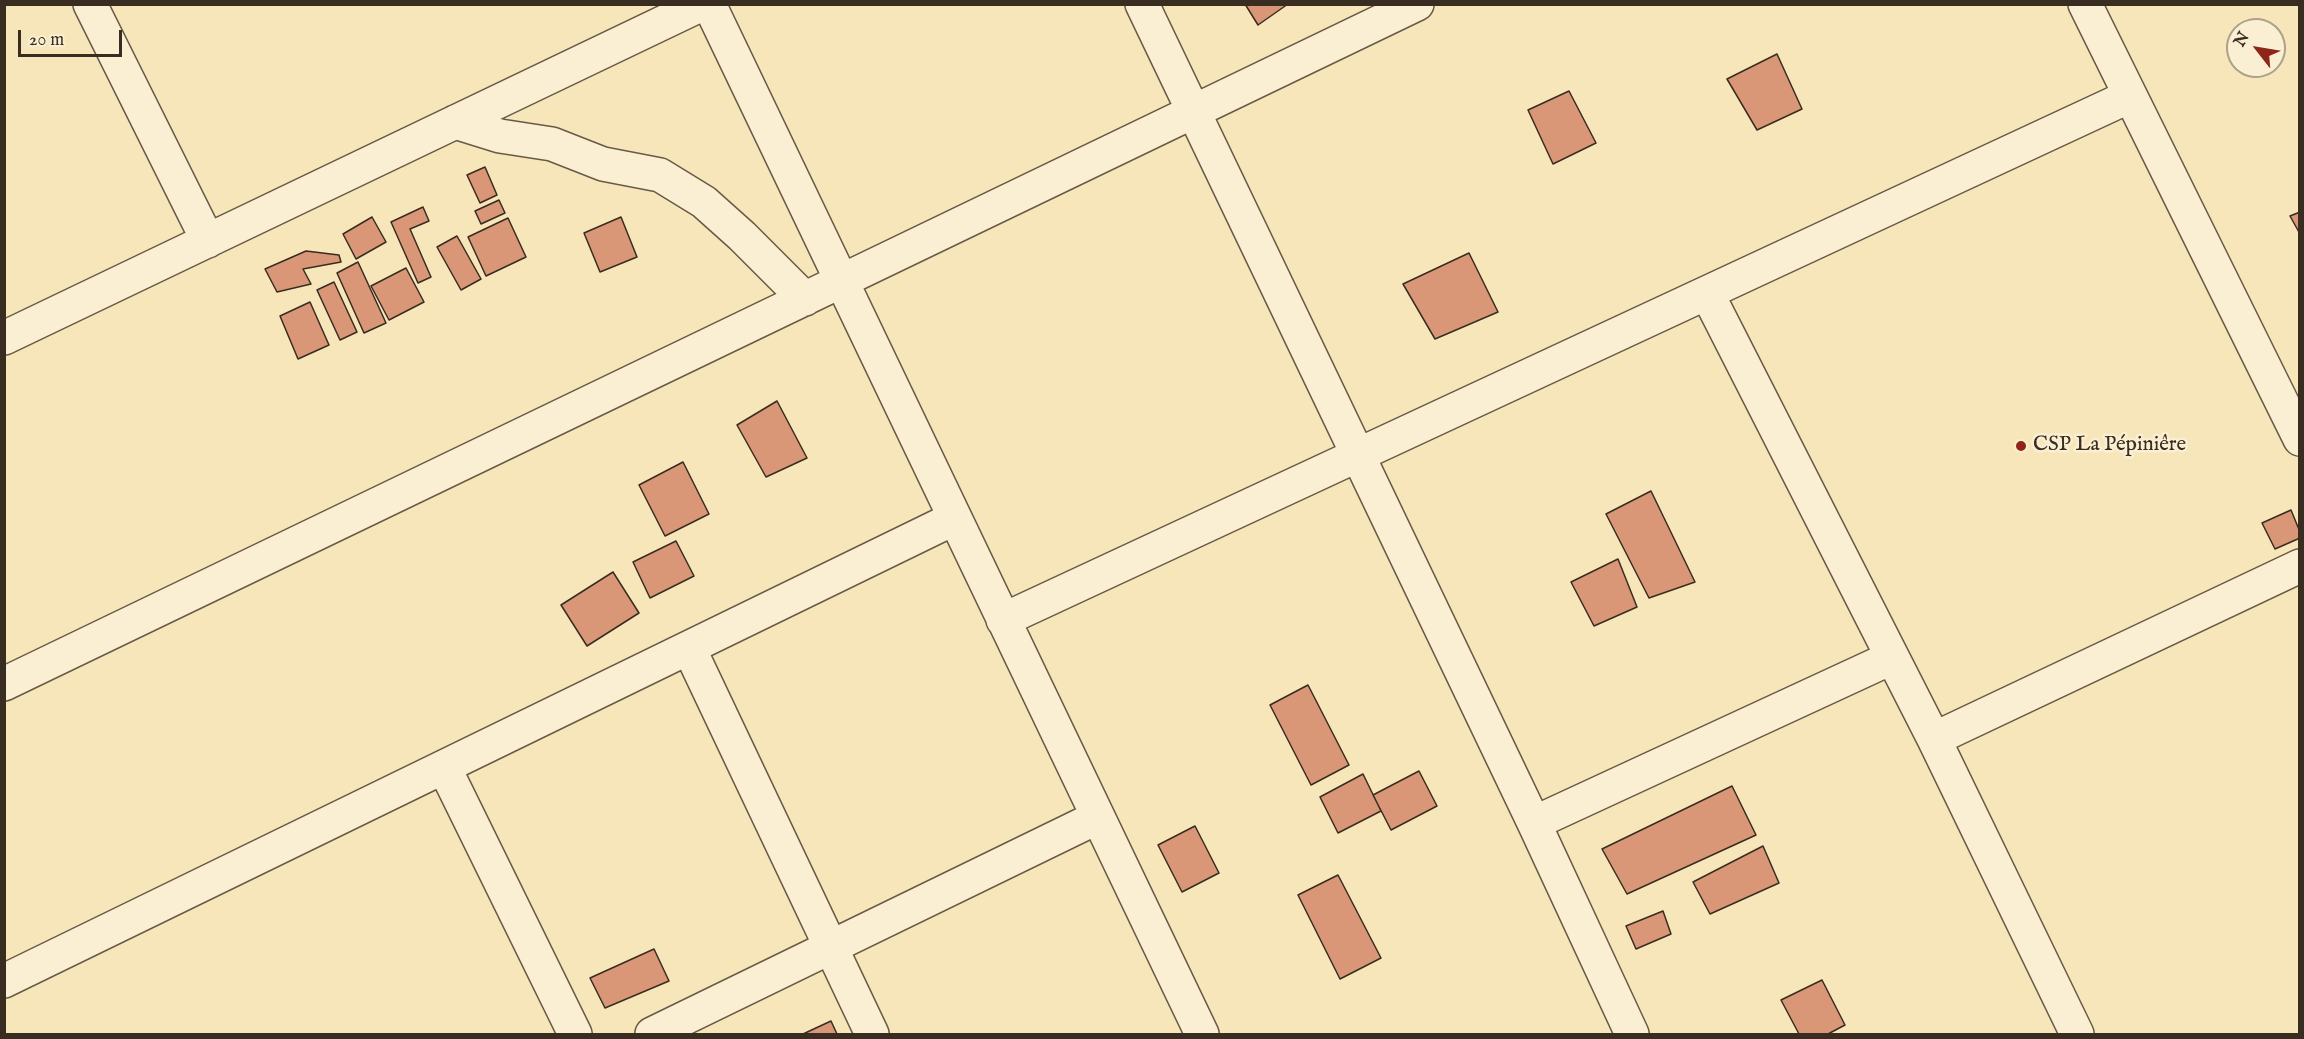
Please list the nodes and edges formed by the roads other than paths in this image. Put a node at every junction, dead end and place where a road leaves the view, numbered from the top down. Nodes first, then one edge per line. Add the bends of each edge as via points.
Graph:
1 (90, 4) edge
2 (702, 4) edge
3 (709, 4) edge
4 (1142, 4) edge
5 (1417, 4) edge
6 (2085, 4) edge
7 (2130, 96) junction
8 (1194, 112) junction
9 (455, 122) junction
10 (208, 241) junction
11 (842, 281) junction
12 (1707, 293) junction
13 (805, 299) junction
14 (4, 338) edge
15 (2300, 439) edge
16 (1359, 456) junction
17 (955, 518) junction
18 (2300, 566) edge
19 (1003, 620) junction
20 (689, 648) junction
21 (1891, 658) junction
22 (4, 684) edge
23 (1934, 739) junction
24 (444, 766) junction
25 (1098, 818) junction
26 (1534, 823) junction
27 (831, 947) junction
28 (4, 981) edge
29 (575, 1035) edge
30 (652, 1035) edge
31 (872, 1035) edge
32 (1202, 1035) edge
33 (1632, 1035) edge
34 (2077, 1035) edge

1 - 10 street
2 - 9 street
3 - 11 street
4 - 8 street
5 - 8 street
6 - 7 street
7 - 12 street
7 - 15 street
8 - 11 street
8 - 16 street
9 - 10 street
9 - 13 street via 500,136 552,144 603,164 660,175 704,202
10 - 14 street
11 - 13 street
11 - 17 street
12 - 16 street
12 - 21 street
13 - 22 street
16 - 19 street
16 - 26 street
17 - 19 street
17 - 20 street
18 - 23 street
19 - 25 street
20 - 24 street
20 - 27 street
21 - 23 street
21 - 26 street
23 - 34 street
24 - 28 street
24 - 29 street
25 - 27 street
25 - 32 street
26 - 33 street
27 - 30 street
27 - 31 street

